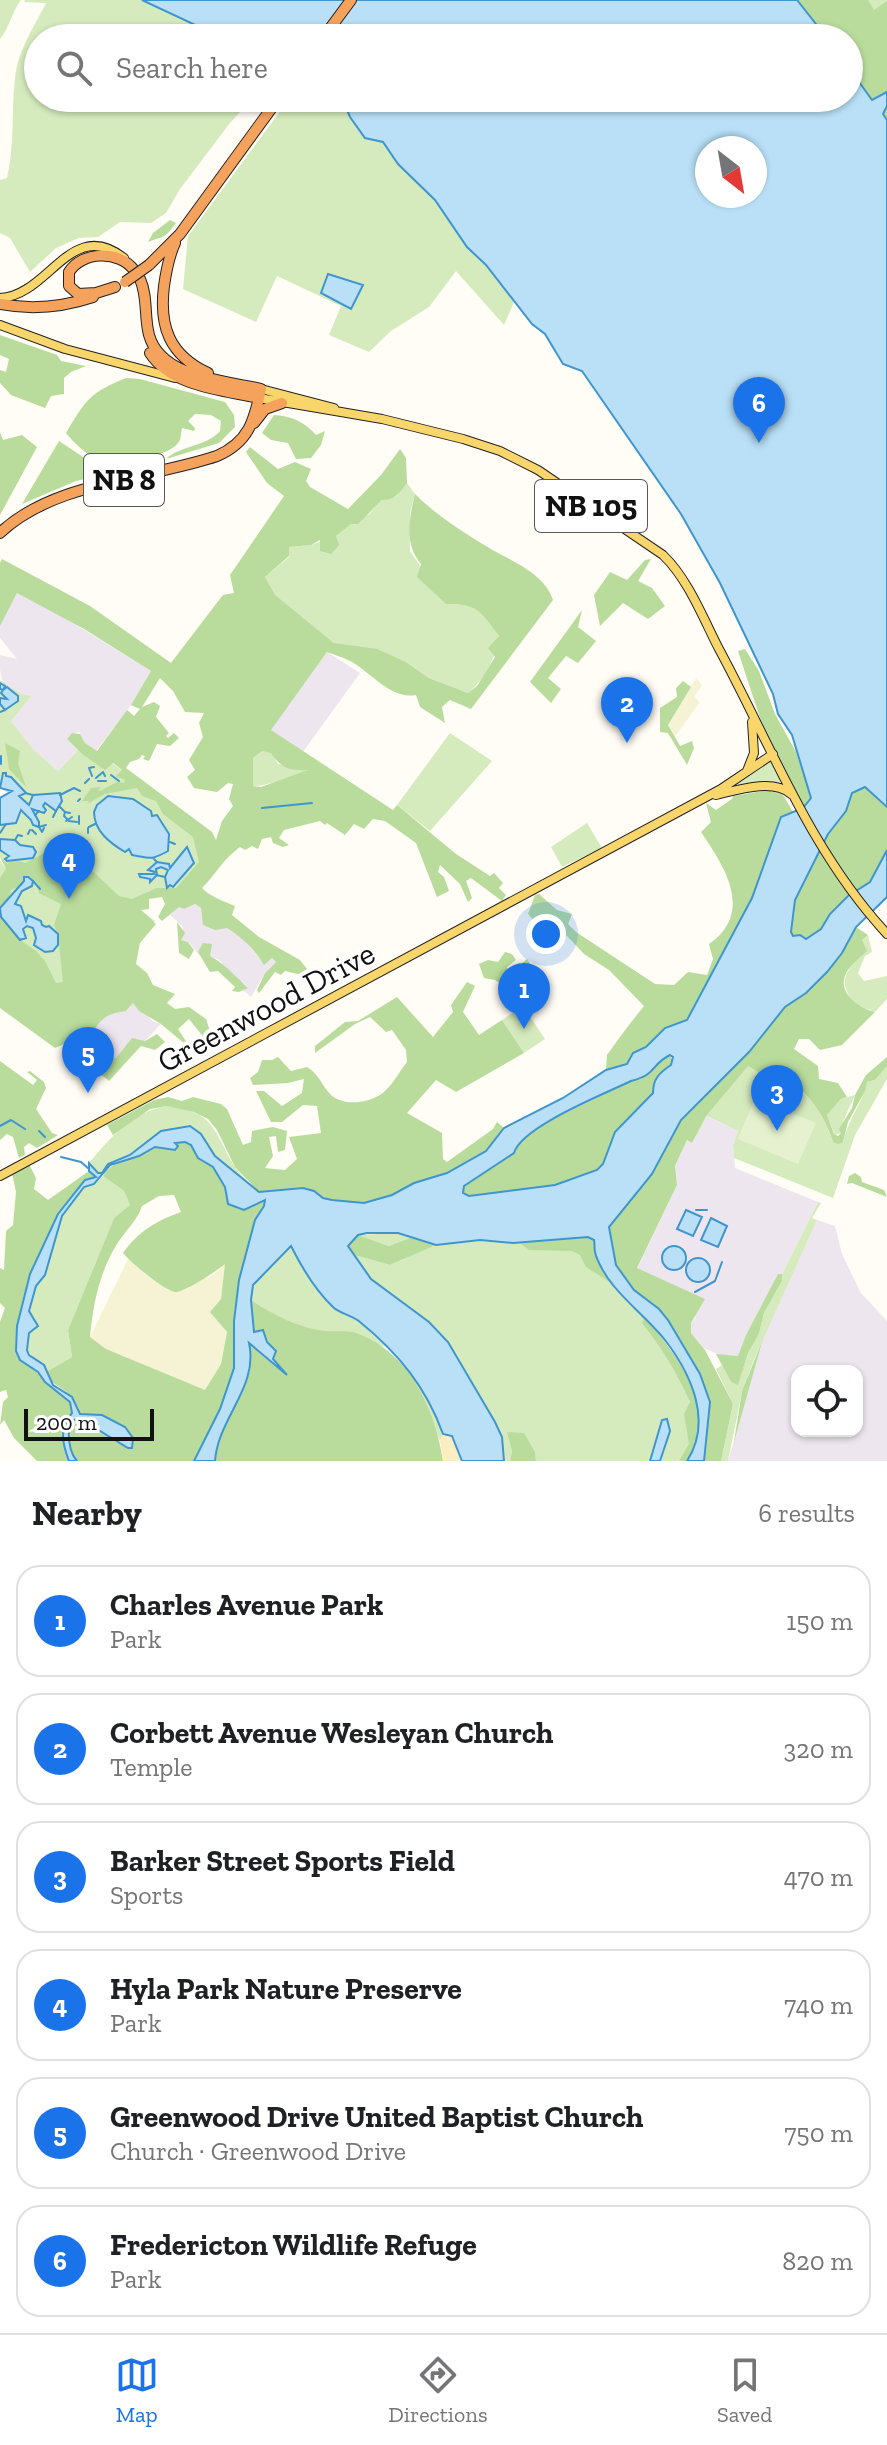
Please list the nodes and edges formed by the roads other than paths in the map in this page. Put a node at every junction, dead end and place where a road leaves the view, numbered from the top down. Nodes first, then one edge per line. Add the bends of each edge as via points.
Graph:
1 (351, 0) edge
2 (333, 24) edge
3 (269, 112) edge
4 (180, 234) junction
5 (135, 271) junction
6 (120, 285) junction
7 (0, 298) edge
8 (0, 304) edge
9 (145, 304) junction
10 (0, 325) edge
11 (220, 379) junction
12 (182, 380) junction
13 (235, 392) junction
14 (260, 394) junction
15 (282, 403) junction
16 (346, 412) junction
17 (248, 432) junction
18 (0, 533) edge
19 (750, 710) junction
20 (773, 754) junction
21 (746, 773) junction
22 (791, 795) junction
23 (703, 798) junction
24 (884, 930) edge
25 (0, 1176) edge

1 - 2 highway
3 - 4 highway
4 - 6 highway, bridge
4 - 11 highway via 164,282 167,338 183,358
5 - 6 highway via 100,255 69,272 69,286 78,294
5 - 7 main road via 116,252 100,246 81,248 29,290
5 - 9 highway, NB 105
6 - 8 highway via 69,304
9 - 11 highway, NB 105 via 149,333 161,356 179,369
9 - 12 highway via 146,345 159,365
10 - 12 main road, NB 105 via 65,349
11 - 14 highway, NB 105
12 - 13 highway, NB 105
13 - 14 highway, NB 105
13 - 17 highway via 250,411
14 - 15 main road, NB 105
14 - 16 main road, NB 105
14 - 17 highway
15 - 16 main road, NB 105
15 - 17 highway via 265,409
16 - 19 main road, NB 105 via 500,451 538,470 657,550 676,571
17 - 18 highway, NB 8 via 217,456 48,501
19 - 20 main road, NB 105
19 - 21 main road via 756,743
20 - 21 main road, Greenwood Drive
20 - 22 main road, NB 105
21 - 23 main road, Greenwood Drive
22 - 23 main road via 770,786
22 - 24 main road, NB 105 via 833,867
23 - 25 main road, Greenwood Drive

